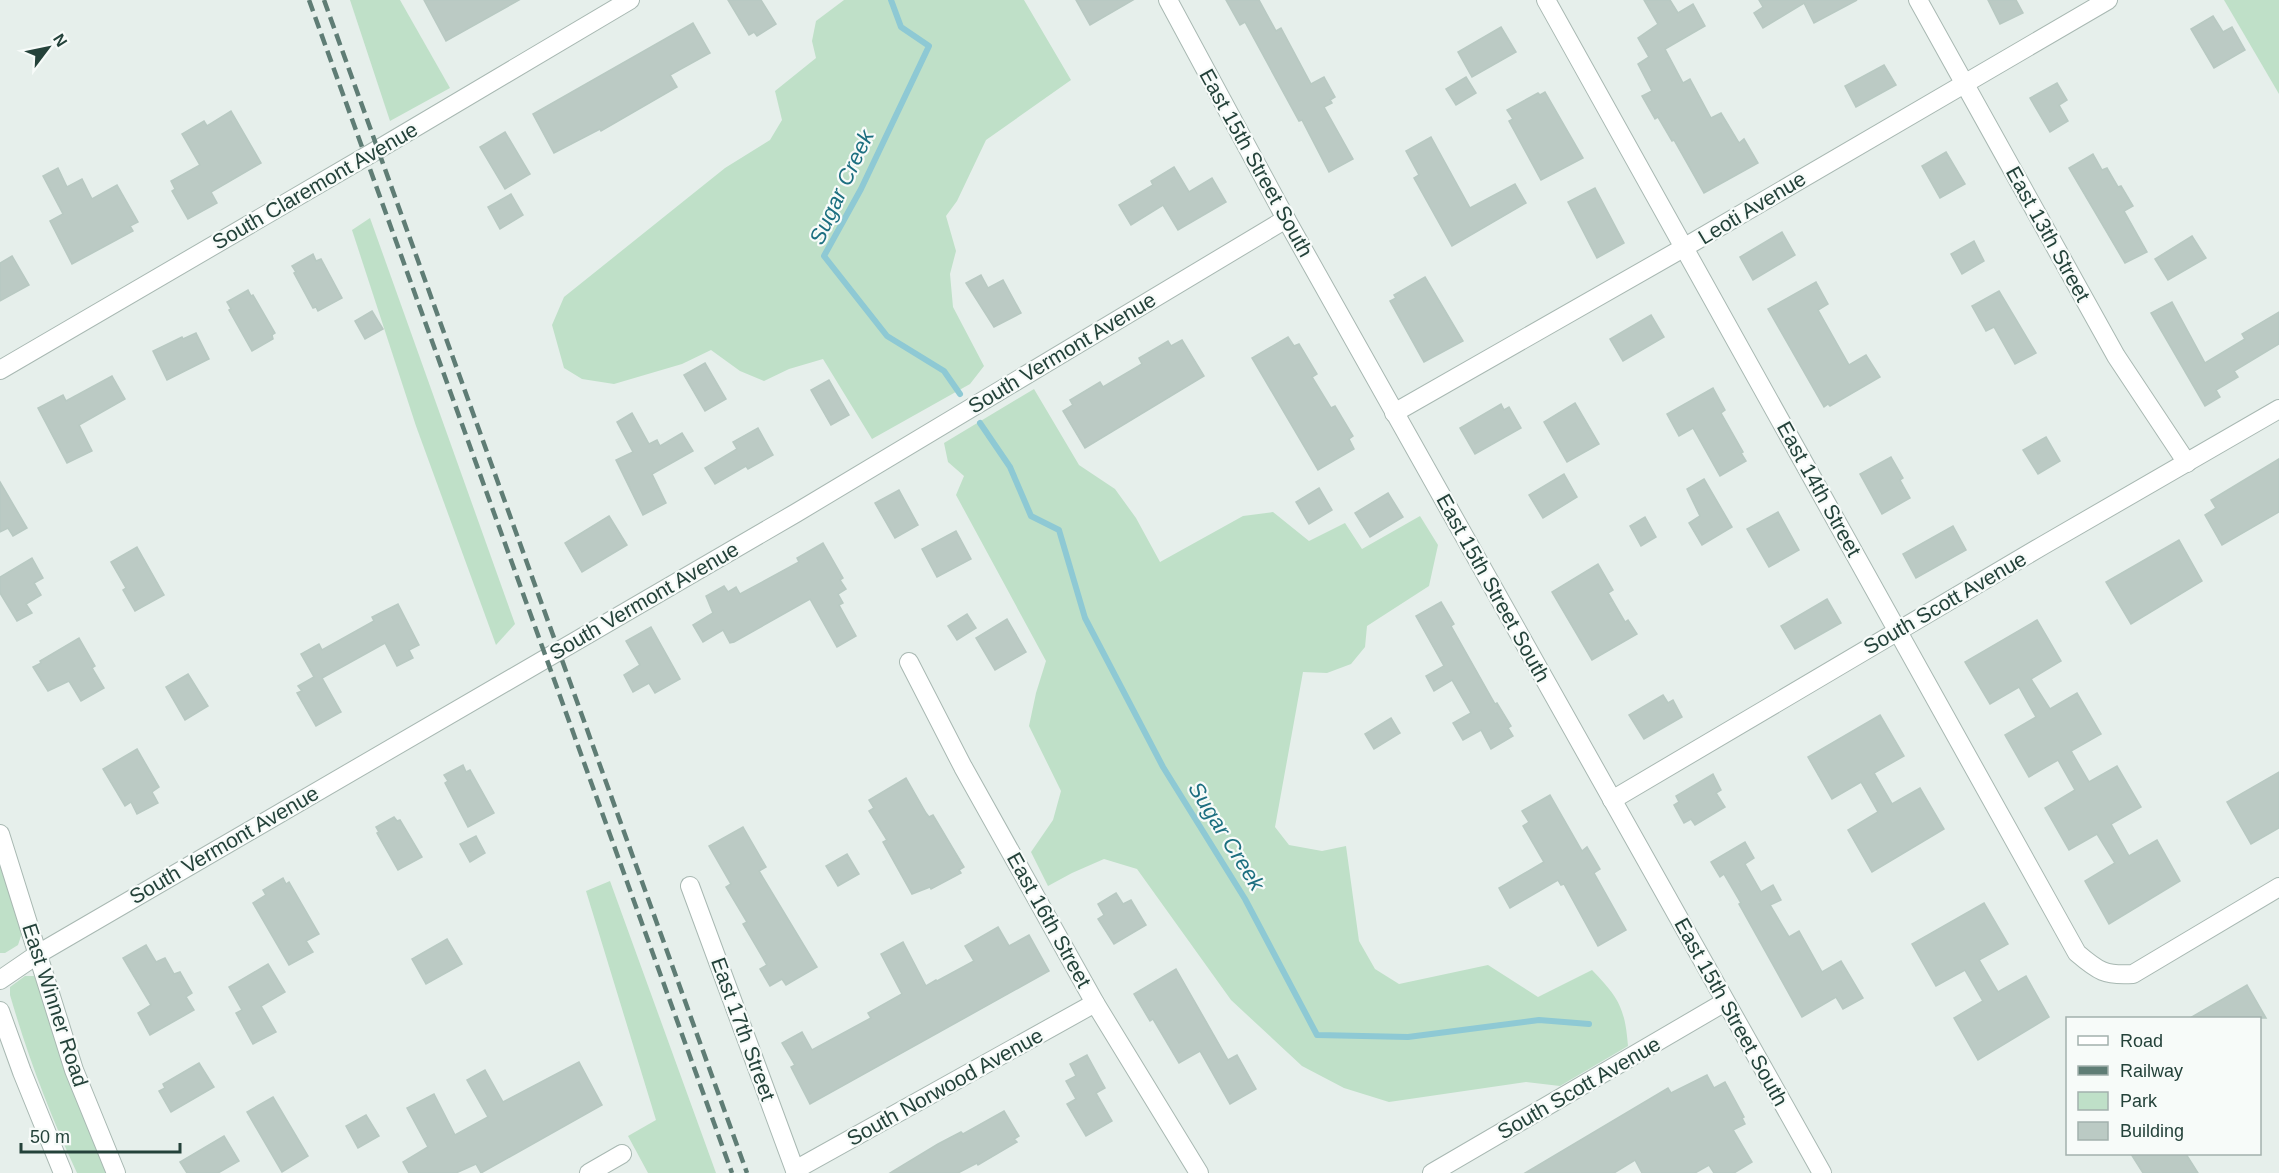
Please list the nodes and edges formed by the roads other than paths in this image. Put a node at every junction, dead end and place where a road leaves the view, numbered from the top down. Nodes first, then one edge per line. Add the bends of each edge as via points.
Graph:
1 (630, 0) edge
2 (1168, 0) edge
3 (1546, 0) edge
4 (1918, 0) edge
5 (2108, 0) edge
6 (1964, 83) junction
7 (1286, 219) junction
8 (1685, 247) junction
9 (0, 370) edge
10 (2279, 410) edge
11 (1394, 413) junction
12 (2187, 463) junction
13 (1898, 631) junction
14 (909, 662) dead end
15 (1612, 800) junction
16 (0, 834) edge
17 (690, 886) dead end
18 (2279, 887) edge
19 (38, 954) junction
20 (0, 980) edge
21 (1725, 1002) junction
22 (1095, 1004) junction
23 (0, 1011) edge
24 (622, 1154) dead end
25 (795, 1172) edge
26 (63, 1173) edge
27 (116, 1173) edge
28 (589, 1173) edge
29 (1199, 1173) edge
30 (1432, 1173) edge
31 (1822, 1173) edge

1 - 9 street, South Claremont Avenue
2 - 7 street, East 15th Street South
3 - 8 street, East 14th Street
4 - 6 street, East 13th Street
5 - 6 street, Leoti Avenue
6 - 8 street, Leoti Avenue
6 - 12 street, East 13th Street via 2116,356
7 - 11 street, East 15th Street South
7 - 19 street, South Vermont Avenue via 796,513
8 - 11 street, Leoti Avenue
8 - 13 street, East 14th Street
10 - 12 street, South Scott Avenue
11 - 15 street, East 15th Street South
12 - 13 street, South Scott Avenue
13 - 15 street, South Scott Avenue
13 - 18 street, East 14th Street via 2077,952 2099,971 2115,976 2133,974
14 - 22 street, East 16th Street
15 - 21 street, East 15th Street South
16 - 19 street, East Winner Road
17 - 25 street, East 17th Street
19 - 20 street, South Vermont Avenue
19 - 27 street, East Winner Road via 74,1070
21 - 30 street, South Scott Avenue
21 - 31 street, East 15th Street South
22 - 25 street, South Norwood Avenue
22 - 29 street, East 16th Street
23 - 26 street
24 - 28 street

